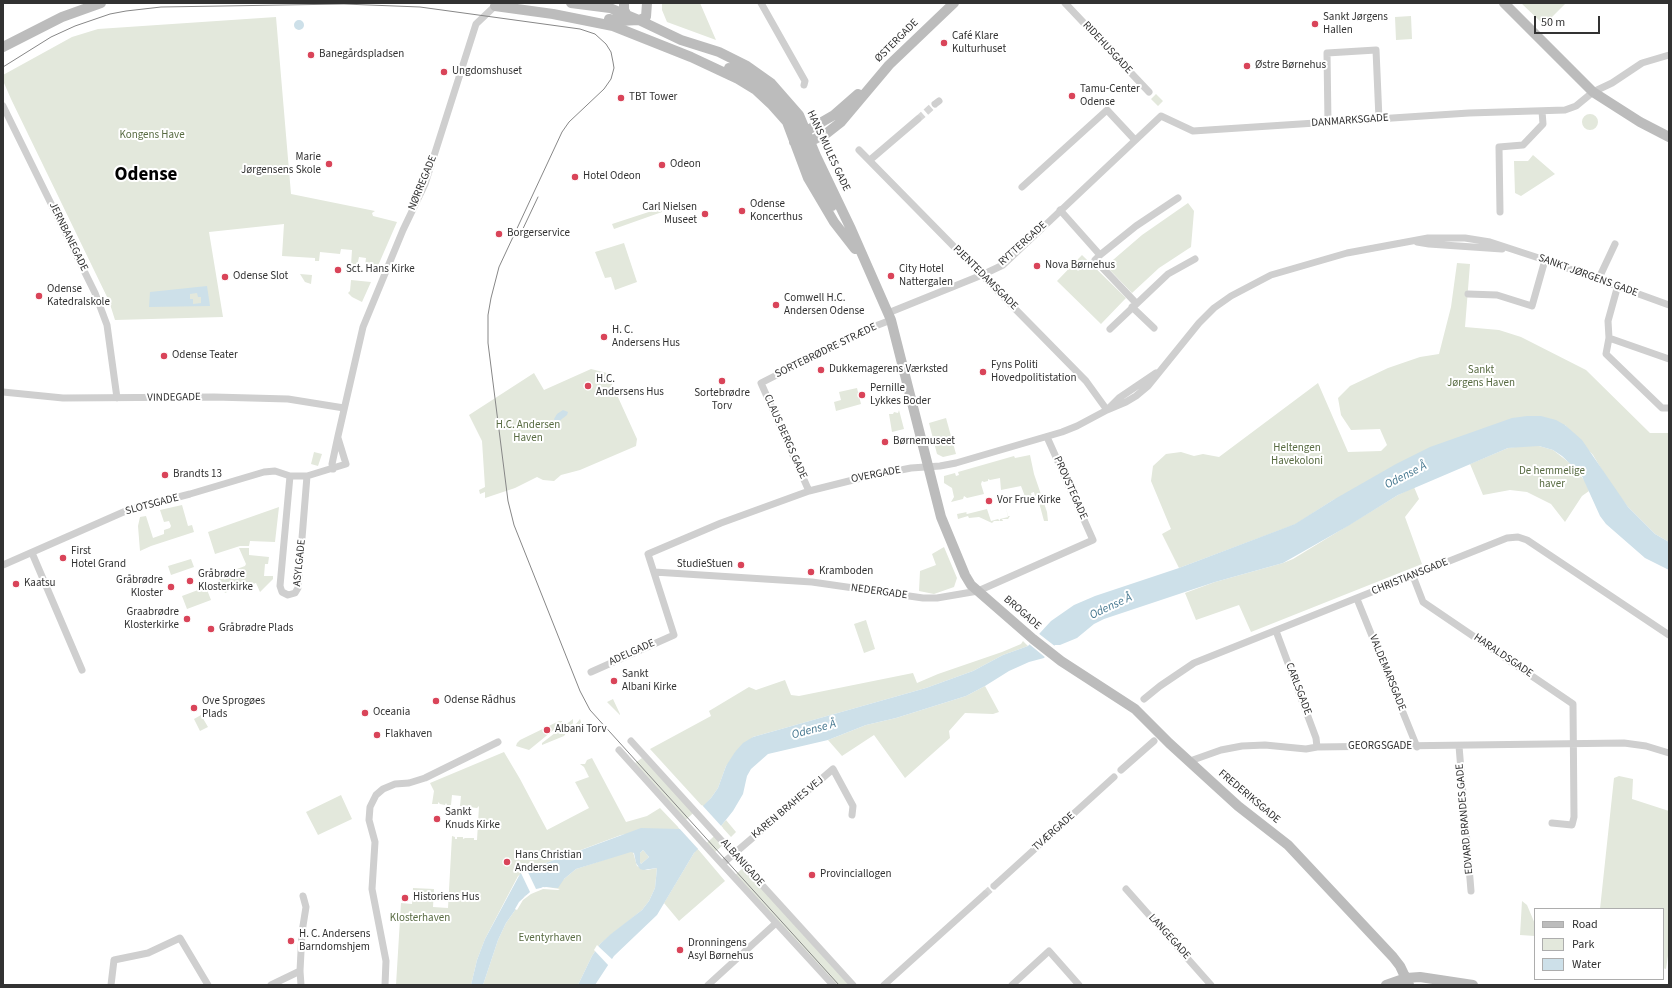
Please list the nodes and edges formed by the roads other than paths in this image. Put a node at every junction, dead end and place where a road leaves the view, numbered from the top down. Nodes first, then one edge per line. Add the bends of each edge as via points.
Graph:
1 (101, 3) edge
2 (570, 3) edge
3 (624, 3) edge
4 (646, 3) edge
5 (761, 3) edge
6 (954, 3) edge
7 (1065, 3) edge
8 (1504, 3) edge
9 (497, 5) edge
10 (613, 6) edge
11 (553, 14) junction
12 (632, 19) junction
13 (640, 35) junction
14 (3, 47) edge
15 (1669, 55) edge
16 (691, 56) junction
17 (876, 81) junction
18 (804, 85) dead end
19 (1148, 92) dead end
20 (1593, 92) junction
21 (3, 106) edge
22 (1542, 110) junction
23 (1161, 116) joint
24 (918, 119) tunnel mouth
25 (1379, 119) junction
26 (1328, 122) junction
27 (804, 131) junction
28 (1669, 137) edge
29 (1135, 140) junction
30 (811, 141) junction
31 (794, 142) junction
32 (859, 150) dead end
33 (870, 160) junction
34 (1022, 187) dead end
35 (1178, 198) dead end
36 (1060, 210) junction
37 (1500, 212) dead end
38 (851, 229) junction
39 (1615, 244) dead end
40 (1100, 255) junction
41 (1195, 259) dead end
42 (864, 260) junction
43 (1545, 260) junction
44 (982, 275) junction
45 (1599, 278) junction
46 (1618, 285) junction
47 (1468, 294) dead end
48 (1134, 305) junction
49 (1669, 305) edge
50 (890, 317) junction
51 (1154, 328) dead end
52 (1110, 329) dead end
53 (1609, 338) junction
54 (1669, 359) edge
55 (761, 383) joint
56 (3, 392) edge
57 (117, 398) junction
58 (344, 408) junction
59 (1669, 408) edge
60 (1107, 410) junction
61 (338, 436) junction
62 (1047, 437) junction
63 (928, 467) junction
64 (333, 469) junction
65 (290, 476) junction
66 (307, 476) junction
67 (809, 491) junction
68 (1093, 540) joint
69 (32, 553) junction
70 (3, 565) edge
71 (654, 572) junction
72 (1412, 576) junction
73 (978, 591) junction
74 (1357, 599) junction
75 (1276, 631) junction
76 (1669, 635) edge
77 (1051, 653) joint
78 (82, 670) dead end
79 (591, 672) dead end
80 (1144, 699) dead end
81 (631, 741) dead end
82 (1154, 741) dead end
83 (498, 742) dead end
84 (1573, 744) junction
85 (1459, 746) junction
86 (1317, 747) junction
87 (1417, 747) junction
88 (619, 750) dead end
89 (1669, 753) edge
90 (1188, 759) junction
91 (1121, 770) dead end
92 (1114, 777) dead end
93 (852, 815) dead end
94 (1552, 823) dead end
95 (734, 854) junction
96 (722, 864) junction
97 (994, 886) tunnel mouth
98 (1126, 889) dead end
99 (1471, 891) dead end
100 (985, 894) tunnel mouth
101 (303, 896) dead end
102 (776, 923) junction
103 (300, 971) junction
104 (1408, 982) edge
105 (110, 985) edge
106 (208, 985) edge
107 (271, 985) edge
108 (301, 985) edge
109 (385, 985) edge
110 (708, 985) edge
111 (833, 985) edge
112 (853, 985) edge
113 (884, 985) edge
114 (1012, 985) edge
115 (1079, 985) edge
116 (1212, 985) edge
117 (1386, 985) edge
118 (1473, 985) edge

1 - 14 street via 62,17
2 - 10 street, HANS MULES GADE
3 - 12 street via 624,10
4 - 12 street via 646,17
5 - 18 street via 805,81
6 - 17 street, ØSTERGADE via 888,65
7 - 19 street, RIDEHUSGADE
8 - 20 street
9 - 11 street
9 - 58 street, NØRREGADE via 476,24 425,184 363,327
10 - 12 street, HANS MULES GADE
11 - 12 street via 570,10 618,21
11 - 13 street, HANS MULES GADE via 613,26
12 - 13 street
12 - 27 street, HANS MULES GADE via 720,52 747,66 771,83 799,115
13 - 16 street, HANS MULES GADE
15 - 20 street, DANMARKSGADE via 1642,63
16 - 27 street via 752,78 778,101
16 - 31 street, HANS MULES GADE via 756,90 786,122
17 - 27 street, ØSTERGADE via 834,116
17 - 30 street, ØSTERGADE via 840,122 827,133
20 - 22 street, DANMARKSGADE via 1576,106 1565,110
20 - 28 street
21 - 57 street, JERNBANEGADE via 95,293 107,325
22 - 25 street, DANMARKSGADE
22 - 37 street via 1543,124 1523,145 1499,147
23 - 26 street, DANMARKSGADE via 1193,131
23 - 29 street, RYTTERGADE
24 - 33 street
25 - 26 street, DANMARKSGADE
25 - 26 street via 1376,50 1327,52
27 - 30 street, HANS MULES GADE
27 - 31 street, ØSTERGADE
29 - 34 street via 1107,110
29 - 36 street, RYTTERGADE
30 - 31 street, ØSTERGADE
30 - 38 street, HANS MULES GADE
31 - 38 street via 807,152 828,202
31 - 42 street, HANS MULES GADE via 808,178 821,202
32 - 33 street, PJENTEDAMSGADE
33 - 44 street, PJENTEDAMSGADE
35 - 40 street via 1136,226
36 - 40 street
36 - 44 street, RYTTERGADE via 1003,265
38 - 42 street, HANS MULES GADE
39 - 45 street
40 - 48 street via 1095,260
41 - 48 street via 1168,274
42 - 50 street, HANS MULES GADE
43 - 45 street, SANKT JØRGENS GADE
43 - 47 street via 1532,306 1497,296
43 - 60 street, SANKT JØRGENS GADE via 1506,249 1416,242 1347,253 1301,265 1263,279 1214,308 1161,369 1119,398
44 - 50 street, RYTTERGADE
44 - 60 street, PJENTEDAMSGADE via 1086,381
45 - 46 street, SANKT JØRGENS GADE
46 - 49 street, SANKT JØRGENS GADE
46 - 53 street via 1608,321
48 - 51 street
48 - 52 street
50 - 55 street, SORTEBRØDRE STRÆDE
50 - 63 street, HANS MULES GADE
53 - 54 street
53 - 59 street via 1606,354 1662,408
55 - 67 street, CLAUS BERGS GADE
56 - 57 street, VINDEGADE via 63,398
57 - 58 street, VINDEGADE via 288,399
58 - 61 street
60 - 62 street, OVERGADE via 1078,426
61 - 64 street
61 - 64 street via 346,464
62 - 63 street, OVERGADE via 956,463
62 - 68 street, PROVSTEGADE
63 - 67 street, OVERGADE via 856,478
63 - 73 street, BROGADE via 942,517 965,575
64 - 66 street
65 - 66 street, SLOTSGADE
65 - 66 street, ASYLGADE via 280,586 282,592 290,595 298,588
65 - 69 street, SLOTSGADE via 275,471 264,472 128,510
67 - 71 street, OVERGADE via 721,522 648,554
68 - 73 street, NEDERGADE
69 - 70 street, SLOTSGADE
69 - 78 street
71 - 73 street, NEDERGADE via 812,582 924,598
71 - 79 street, ADELGADE via 674,635
72 - 74 street, CHRISTIANSGADE
72 - 76 street, CHRISTIANSGADE via 1507,538 1527,540
72 - 84 street, HARALDSGADE via 1423,602 1572,704
73 - 77 street, BROGADE
74 - 75 street, CHRISTIANSGADE
74 - 87 street, VALDEMARSGADE
75 - 80 street, CHRISTIANSGADE via 1194,663
75 - 86 street, CARLSGADE via 1316,738
77 - 90 street, FREDERIKSGADE via 1073,670 1126,702
81 - 95 street, ALBANIGADE
82 - 91 street
83 - 109 street via 425,778 395,784 379,792 374,799 369,812 375,850 372,889 386,961
84 - 85 street, GEORGSGADE
84 - 89 street, GEORGSGADE via 1624,743
84 - 94 street via 1572,825
85 - 87 street, GEORGSGADE
85 - 99 street, EDVARD BRANDES GADE
86 - 87 street, GEORGSGADE
86 - 90 street, GEORGSGADE via 1306,749 1265,745 1242,746
88 - 96 street, ALBANIGADE
90 - 104 street, FREDERIKSGADE via 1238,806 1288,845 1393,957
92 - 97 street, TVÆRGADE
93 - 95 street, KAREN BRAHES VEJ via 853,806 833,770
95 - 96 street, KAREN BRAHES VEJ
95 - 112 street, ALBANIGADE
96 - 102 street, ALBANIGADE
98 - 116 street, LANGEGADE
100 - 113 street
101 - 103 street via 306,907
102 - 110 street
102 - 111 street, ALBANIGADE
103 - 107 street
103 - 108 street
104 - 117 street
104 - 118 street via 1426,978
105 - 106 street via 114,960 148,953 180,938
114 - 115 street via 1049,951

